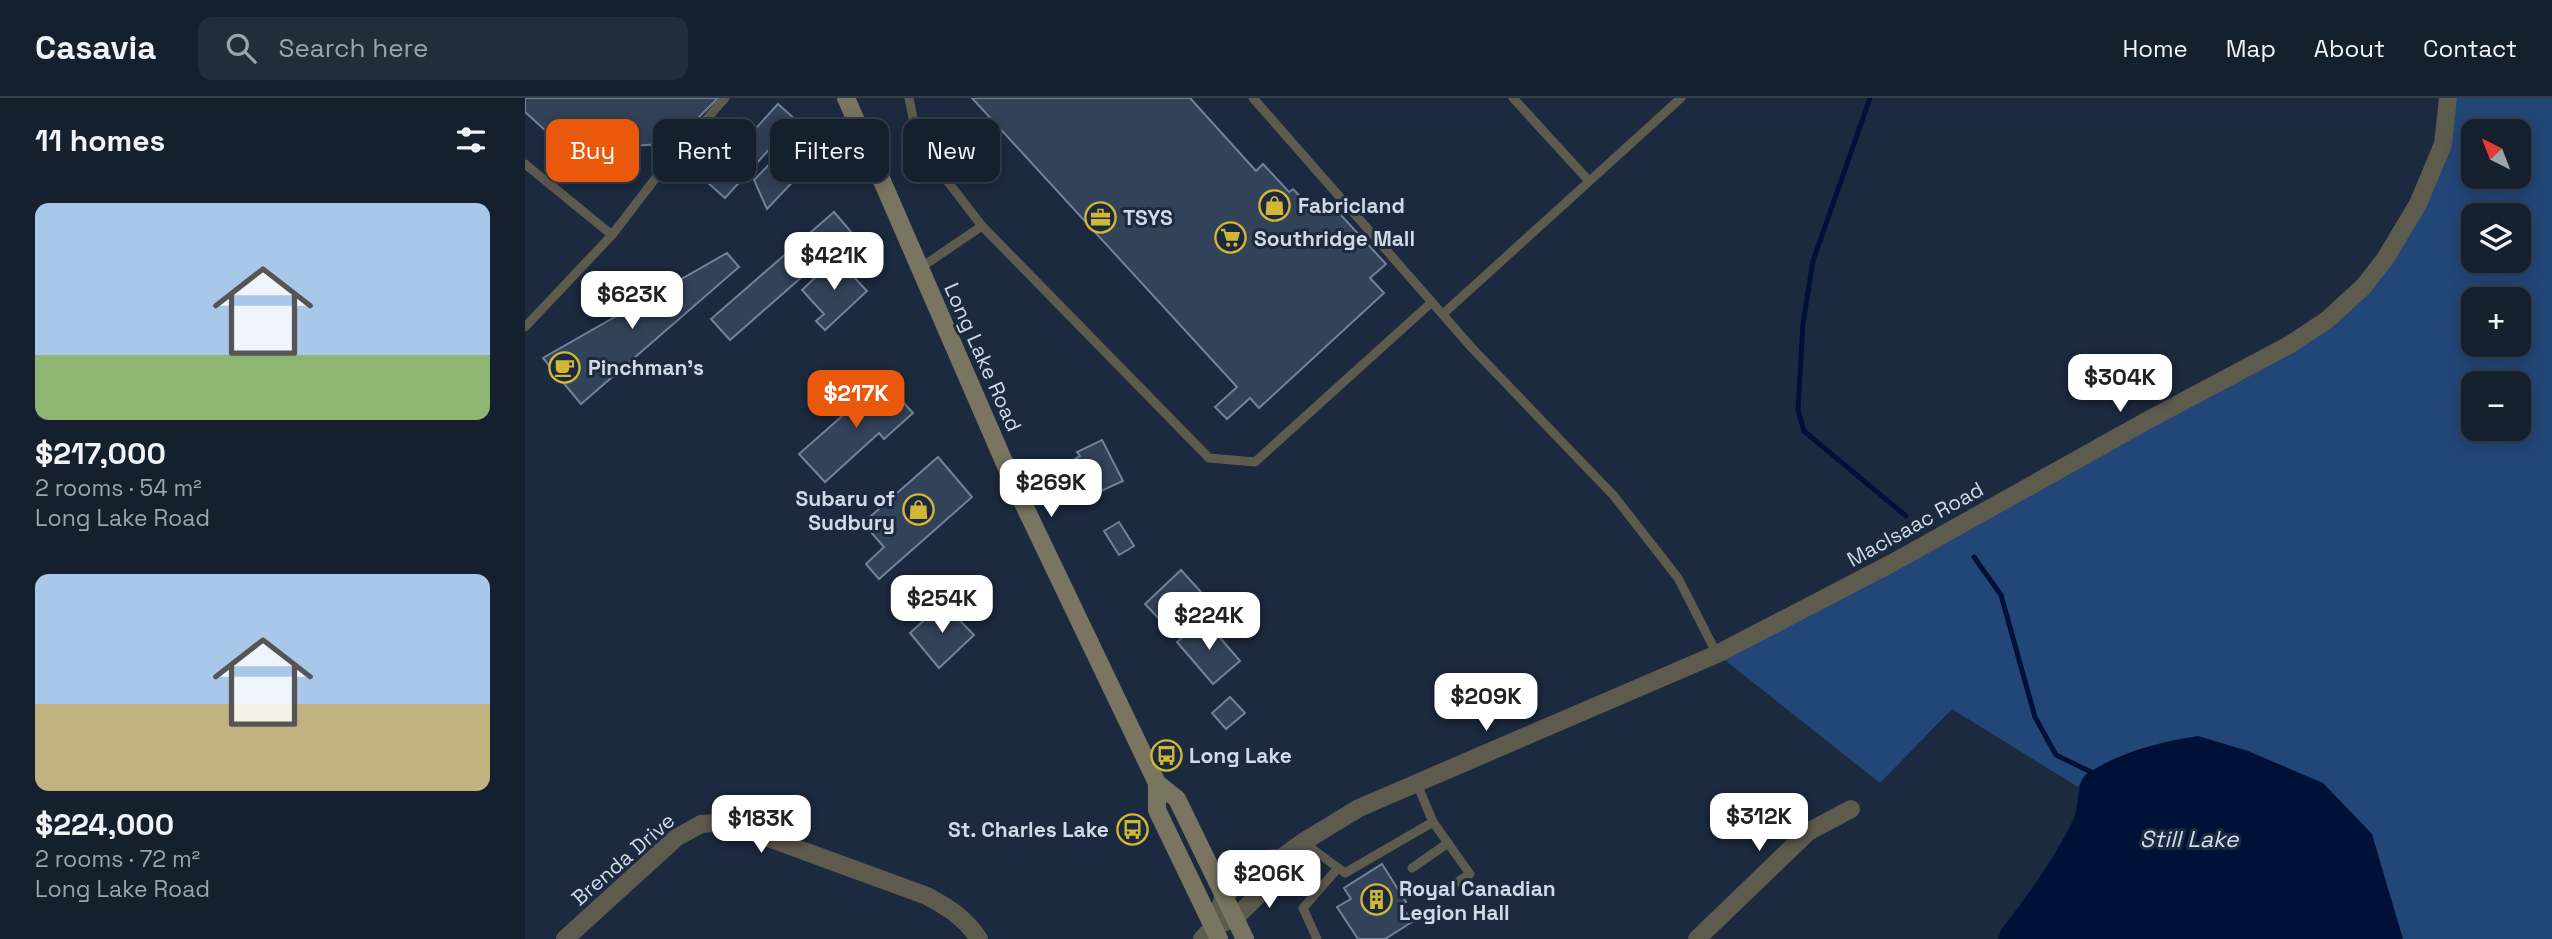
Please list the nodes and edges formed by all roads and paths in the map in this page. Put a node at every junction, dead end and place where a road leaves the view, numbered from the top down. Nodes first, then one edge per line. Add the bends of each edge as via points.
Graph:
1 (725, 98) edge
2 (846, 98) edge
3 (909, 98) edge
4 (1253, 98) edge
5 (1513, 98) edge
6 (1681, 98) edge
7 (2448, 98) edge
8 (525, 163) edge
9 (1589, 181) junction
10 (982, 226) junction
11 (612, 235) junction
12 (919, 268) junction
13 (1432, 302) junction
14 (1443, 314) junction
15 (525, 327) edge
16 (1717, 654) junction
17 (1157, 783) junction
18 (1417, 783) junction
19 (1851, 809) dead end
20 (1433, 822) junction
21 (1303, 842) junction
22 (1448, 843) junction
23 (1281, 858) junction
24 (1338, 868) junction
25 (1412, 868) dead end
26 (1224, 896) junction
27 (1433, 897) dead end
28 (1235, 918) junction
29 (1211, 935) edge
30 (565, 939) edge
31 (979, 939) edge
32 (1245, 939) edge
33 (1317, 939) edge
34 (1697, 939) edge

1 - 11 lane
2 - 12 main road, Long Lake Road
3 - 10 lane via 918,143
4 - 13 lane
5 - 9 lane
6 - 9 lane
7 - 16 street, MacIsaac Road via 2443,144 2418,204 2385,259 2327,320 1894,562
8 - 11 lane
9 - 14 lane
10 - 12 lane
10 - 13 lane via 1209,457 1255,462
11 - 15 lane
12 - 17 main road, Long Lake Road via 1012,480
13 - 14 lane
14 - 16 lane via 1613,496 1678,578
16 - 18 street, MacIsaac Road
17 - 26 main road, Long Lake Road via 1177,799
17 - 29 main road, Long Lake Road via 1157,810
18 - 20 lane
18 - 21 street, MacIsaac Road via 1359,807
19 - 34 street via 1808,831
20 - 22 lane
20 - 24 lane via 1345,873
21 - 23 street, MacIsaac Road
21 - 24 lane
22 - 25 lane
22 - 27 lane via 1470,874
23 - 26 street, MacIsaac Road via 1265,859
23 - 28 street, MacIsaac Road via 1279,875
24 - 33 lane via 1303,908
26 - 28 main road, Long Lake Road
26 - 29 street, MacIsaac Road
28 - 29 street, MacIsaac Road
28 - 32 main road, Long Lake Road
30 - 31 street, Brenda Drive via 676,838 701,824 717,823 927,896 968,923

